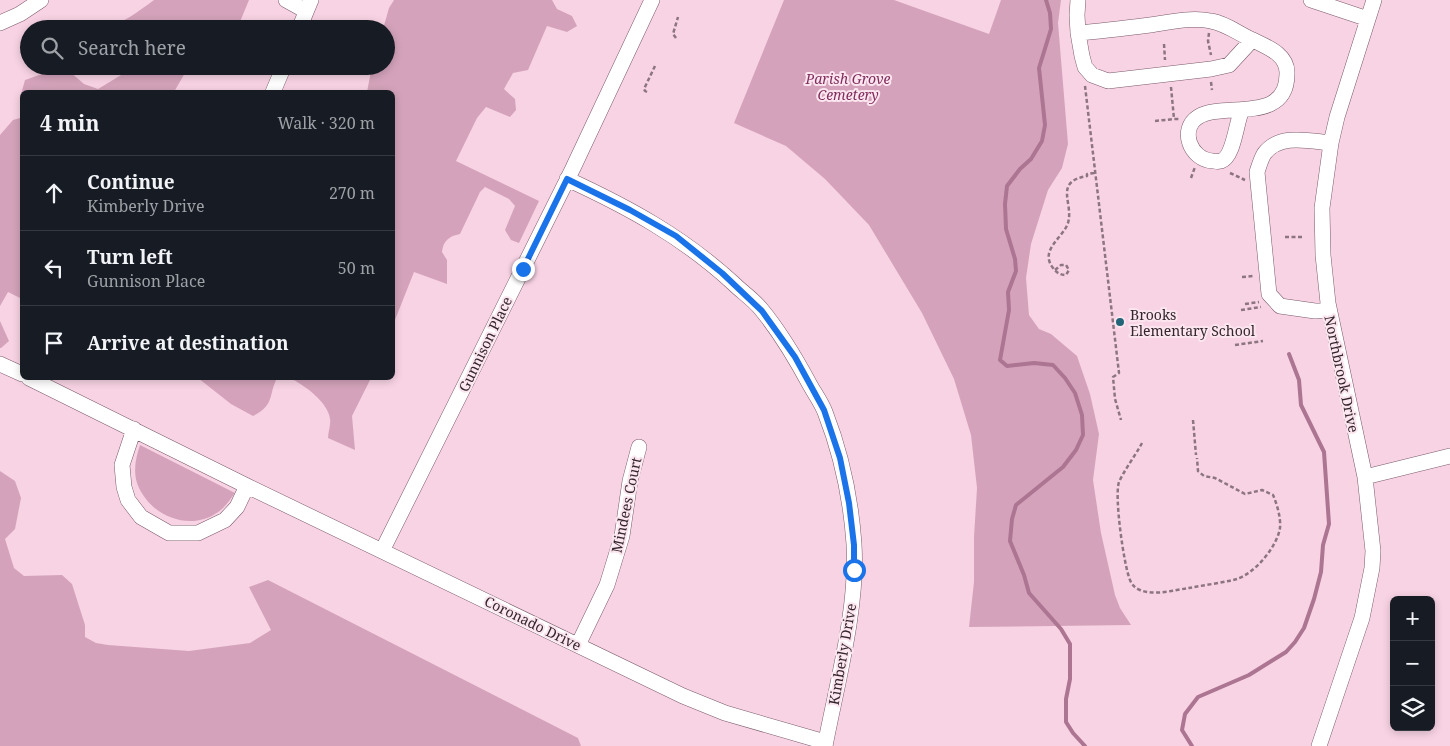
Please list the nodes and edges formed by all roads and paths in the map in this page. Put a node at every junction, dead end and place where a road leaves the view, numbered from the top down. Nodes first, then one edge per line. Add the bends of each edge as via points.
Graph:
1 (41, 0) edge
2 (286, 0) edge
3 (652, 0) edge
4 (1078, 0) edge
5 (1311, 0) edge
6 (1374, 0) edge
7 (308, 6) edge
8 (678, 17) dead end
9 (1368, 19) junction
10 (303, 20) edge
11 (0, 23) edge
12 (1210, 29) dead end
13 (1078, 33) junction
14 (676, 38) dead end
15 (1252, 40) junction
16 (1164, 44) dead end
17 (1211, 57) dead end
18 (1166, 64) dead end
19 (655, 66) dead end
20 (280, 75) edge
21 (1171, 82) dead end
22 (1084, 84) dead end
23 (274, 90) edge
24 (647, 92) dead end
25 (1242, 110) dead end
26 (1185, 119) dead end
27 (1174, 120) junction
28 (1155, 121) dead end
29 (1331, 143) junction
30 (1195, 166) dead end
31 (1224, 171) dead end
32 (1095, 173) junction
33 (1191, 178) dead end
34 (567, 179) junction
35 (1246, 181) dead end
36 (1285, 237) dead end
37 (1303, 237) dead end
38 (1054, 270) junction
39 (1257, 276) dead end
40 (1242, 277) dead end
41 (1260, 302) dead end
42 (1245, 304) dead end
43 (1261, 307) dead end
44 (1241, 310) dead end
45 (1329, 310) junction
46 (1263, 341) dead end
47 (1235, 345) dead end
48 (0, 364) edge
49 (20, 373) edge
50 (33, 380) edge
51 (1121, 420) dead end
52 (1192, 420) dead end
53 (134, 429) junction
54 (1142, 443) dead end
55 (639, 447) dead end
56 (1450, 456) edge
57 (1365, 477) junction
58 (247, 486) junction
59 (382, 551) junction
60 (578, 645) junction
61 (825, 744) edge
62 (1319, 746) edge

1 - 11 street
2 - 7 street
3 - 34 street, Gunnison Place
4 - 13 street
5 - 9 street
6 - 9 street, Northbrook Drive
7 - 10 street
8 - 14 path via 673,34
9 - 29 street, Northbrook Drive
12 - 17 path
13 - 15 street via 1197,20 1230,26
13 - 15 street via 1085,67 1092,75 1108,81 1229,65
15 - 25 street via 1271,48 1284,60 1288,73 1285,90 1275,102
16 - 18 path
19 - 24 path via 644,89
20 - 23 street
21 - 27 path
22 - 32 path
26 - 27 path
27 - 28 path
29 - 45 street, Northbrook Drive via 1322,208
29 - 45 street via 1297,139 1275,143 1264,154 1257,172 1269,294 1280,306
30 - 33 path
31 - 35 path
32 - 38 path via 1078,178 1068,187 1068,224 1050,251
32 - 51 path via 1119,373 1113,377 1115,399
34 - 59 street, Gunnison Place
34 - 61 street, Kimberly Drive via 676,236 722,273 760,308 795,357 824,410 840,458 854,545 851,604
36 - 37 path
38 - 38 path via 1060,275 1066,275 1069,270 1061,264
39 - 40 path
41 - 42 path
43 - 44 path
45 - 57 street, Northbrook Drive
46 - 47 path
48 - 49 street
50 - 53 street, Coronado Drive
52 - 54 path via 1198,471 1246,494 1262,490 1273,495 1279,516 1279,532 1260,564 1238,578 1161,592 1140,591 1133,586 1124,561 1117,496 1119,482
53 - 58 street, Coronado Drive
53 - 58 street via 122,465 128,500 141,517 169,533 198,533 225,520 237,507
55 - 60 street, Mindees Court via 619,544 606,585
56 - 57 street
57 - 62 street, Northbrook Drive via 1373,551 1368,598
58 - 59 street, Coronado Drive
59 - 60 street, Coronado Drive
60 - 61 street, Coronado Drive via 725,714

